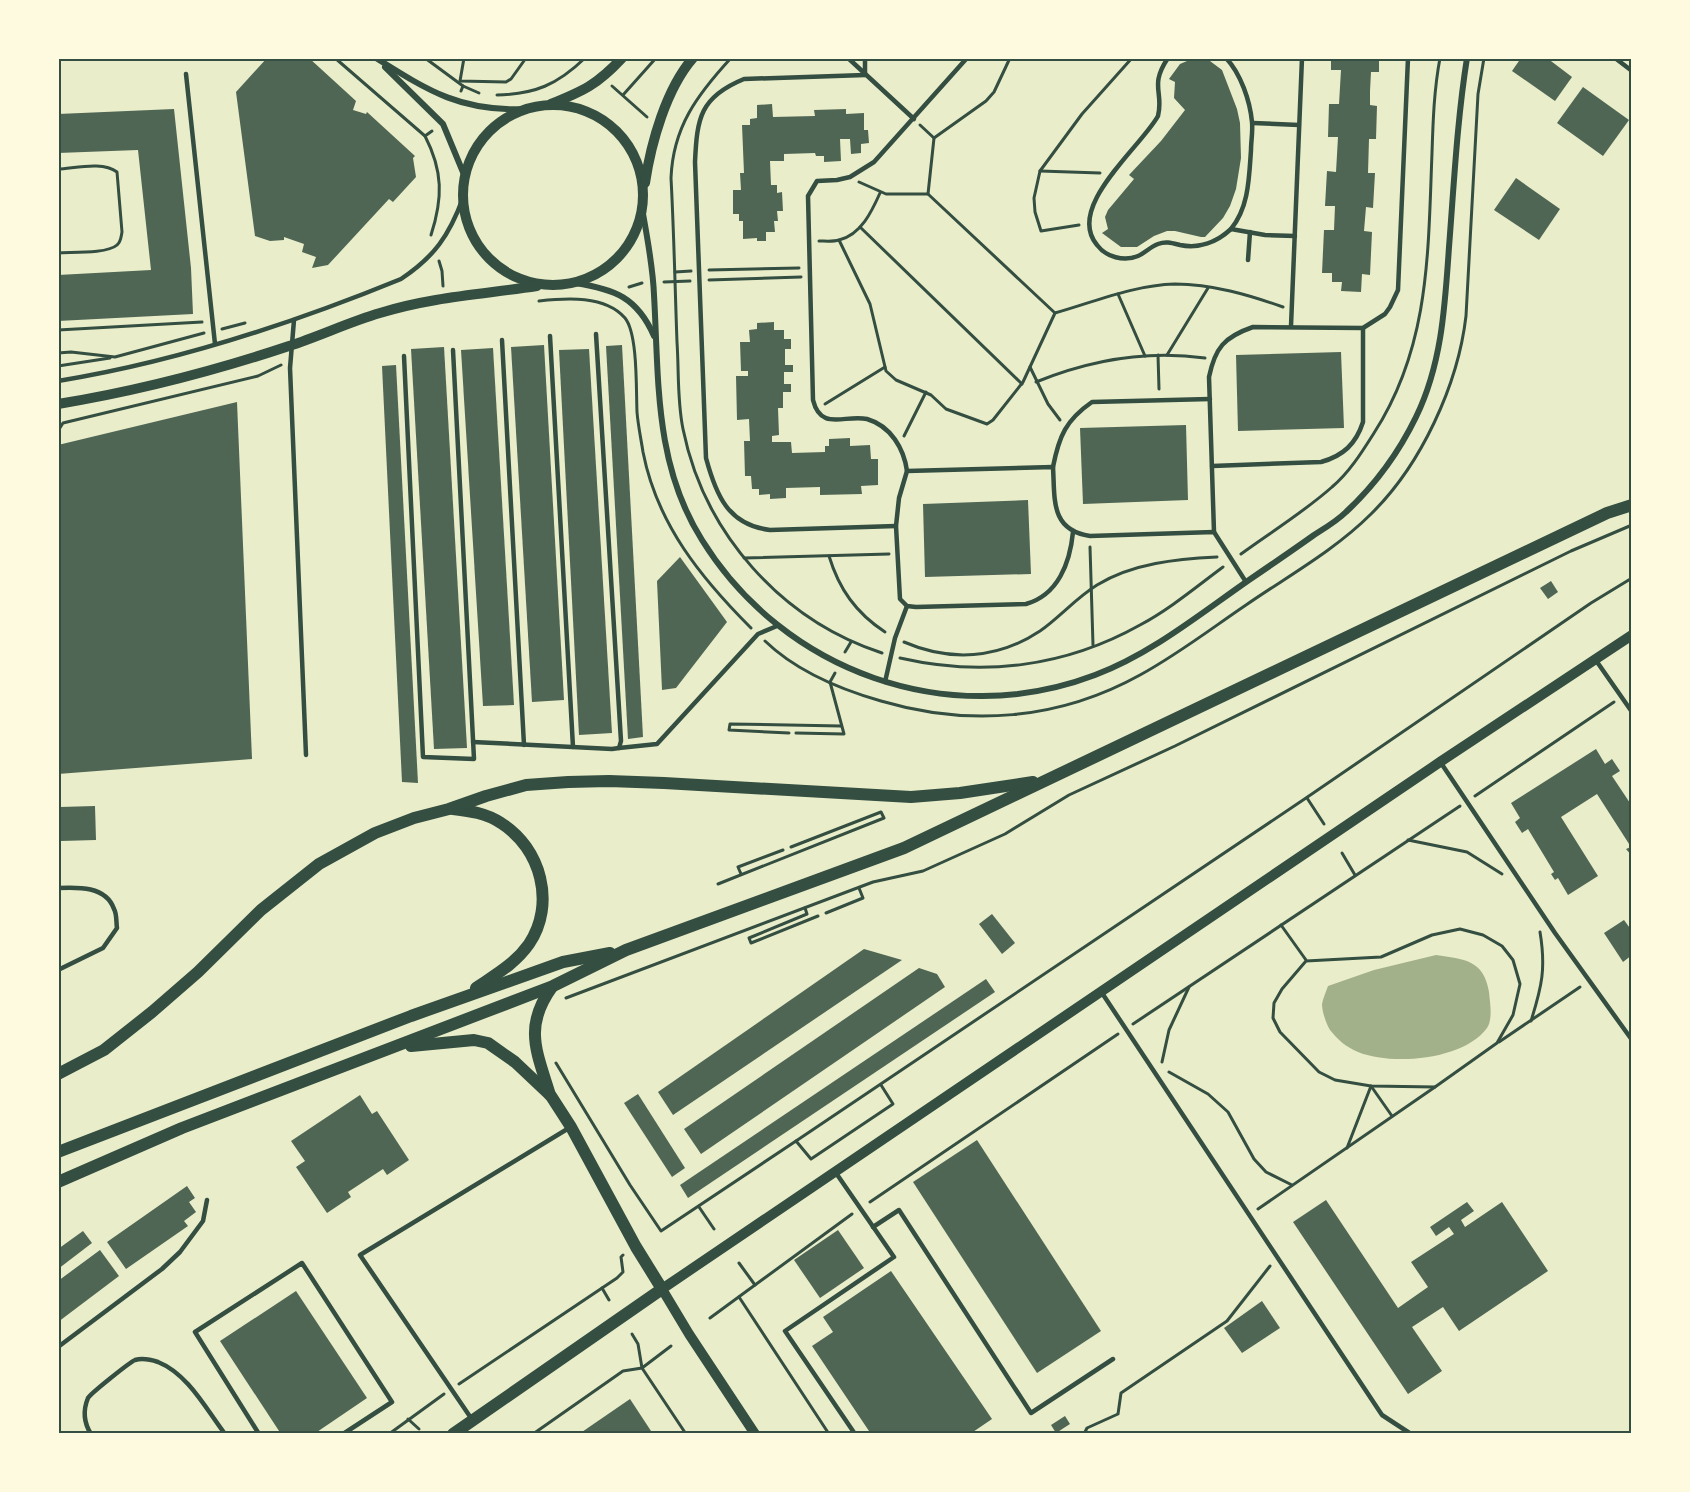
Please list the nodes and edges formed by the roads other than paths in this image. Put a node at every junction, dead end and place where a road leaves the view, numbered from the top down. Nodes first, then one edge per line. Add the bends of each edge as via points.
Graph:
1 (376, 58) edge
2 (621, 58) edge
3 (693, 58) edge
4 (848, 58) edge
5 (865, 58) edge
6 (967, 58) edge
7 (1168, 58) edge
8 (1226, 58) edge
9 (1302, 58) edge
10 (1408, 58) edge
11 (1467, 58) edge
12 (1615, 58) edge
13 (1632, 70) edge
14 (186, 74) dead end
15 (865, 75) junction
16 (548, 106) junction
17 (527, 110) junction
18 (914, 119) junction
19 (1252, 123) junction
20 (1299, 124) junction
21 (465, 177) junction
22 (464, 198) junction
23 (643, 203) junction
24 (1231, 230) junction
25 (1250, 232) junction
26 (1294, 236) junction
27 (1248, 260) dead end
28 (574, 283) junction
29 (543, 285) junction
30 (294, 320) junction
31 (1291, 326) junction
32 (1364, 328) junction
33 (596, 334) dead end
34 (550, 336) dead end
35 (656, 339) junction
36 (502, 340) dead end
37 (215, 344) junction
38 (291, 345) junction
39 (453, 350) dead end
40 (404, 356) dead end
41 (58, 381) edge
42 (1210, 399) junction
43 (58, 404) edge
44 (1212, 466) junction
45 (1053, 467) junction
46 (907, 471) junction
47 (1632, 498) edge
48 (1632, 505) edge
49 (1607, 513) junction
50 (896, 526) junction
51 (1073, 532) junction
52 (1214, 532) junction
53 (1246, 582) junction
54 (907, 606) junction
55 (777, 626) junction
56 (1632, 635) edge
57 (1595, 659) junction
58 (885, 682) junction
59 (1632, 712) edge
60 (473, 742) junction
61 (524, 745) junction
62 (573, 747) junction
63 (619, 748) junction
64 (306, 755) dead end
65 (1440, 762) junction
66 (1046, 780) junction
67 (449, 809) junction
68 (58, 888) edge
69 (626, 950) junction
70 (58, 970) edge
71 (553, 986) junction
72 (1102, 993) junction
73 (460, 999) junction
74 (1632, 1040) edge
75 (390, 1048) junction
76 (58, 1074) edge
77 (551, 1096) junction
78 (571, 1127) junction
79 (58, 1152) edge
80 (836, 1172) junction
81 (58, 1182) edge
82 (207, 1200) dead end
83 (873, 1227) junction
84 (662, 1289) junction
85 (58, 1347) edge
86 (1113, 1359) dead end
87 (473, 1420) junction
88 (91, 1434) edge
89 (225, 1434) edge
90 (259, 1434) edge
91 (343, 1434) edge
92 (453, 1434) edge
93 (755, 1434) edge
94 (855, 1434) edge
95 (1411, 1434) edge

1 - 17 street via 458,103 486,109
1 - 21 street via 443,124
2 - 16 street via 604,78
3 - 23 street via 661,119
4 - 15 lane
5 - 15 lane
6 - 18 lane
7 - 24 lane via 1157,83 1158,116 1094,200 1089,223 1092,238 1110,256 1122,259 1140,255 1160,243 1200,246
8 - 19 lane via 1243,87
9 - 20 lane
10 - 32 lane via 1398,290 1384,314
11 - 53 street via 1460,103 1445,310 1428,388 1399,448 1373,484 1344,514
12 - 13 lane
14 - 37 lane
15 - 18 lane
15 - 50 lane via 744,79 726,86 712,98 701,116 695,162 706,458 717,490 732,514 755,528
16 - 17 street
16 - 23 street via 579,109 616,131 638,166
17 - 21 street via 490,131 472,157
18 - 46 lane via 874,162 850,177 817,181 808,196 816,410 831,420 866,419 878,424 900,445
19 - 20 lane
19 - 24 lane via 1246,197
20 - 26 lane
21 - 22 street
22 - 29 street via 470,230 487,256 513,276
22 - 30 lane via 450,230 421,266 401,279
23 - 28 street via 632,239 620,256 595,275
23 - 35 street
24 - 25 lane
25 - 26 lane
25 - 27 lane
26 - 31 lane
28 - 29 street
28 - 35 street via 605,288 635,305
29 - 38 street via 445,298 380,313
30 - 37 lane
30 - 38 lane
31 - 32 lane
31 - 42 lane via 1253,327 1226,341 1213,359
32 - 44 lane via 1363,422 1346,450 1321,462
33 - 63 lane
34 - 62 lane
35 - 55 street via 664,441 682,502 726,574
36 - 61 lane
37 - 41 lane
38 - 43 street via 153,385
38 - 64 lane
39 - 60 lane
40 - 60 lane via 423,757 474,759
42 - 44 lane
42 - 45 lane via 1092,402 1066,426
44 - 52 lane
45 - 46 lane
45 - 51 lane via 1055,509
46 - 50 lane
47 - 49 main road
48 - 49 main road
49 - 66 main road
50 - 54 lane via 898,593
51 - 52 lane via 1090,536
51 - 54 lane via 1065,568 1050,590 1035,601
52 - 53 lane
53 - 58 street via 1130,659 1071,683 1031,692 981,696
54 - 58 lane
55 - 58 street via 827,658
55 - 63 lane via 758,634 657,744
56 - 57 street
57 - 59 lane
57 - 65 street
60 - 61 lane
61 - 62 lane
62 - 63 lane
65 - 72 street
65 - 74 lane
66 - 67 main road via 911,797 653,782 568,782 526,785
66 - 69 main road via 904,848
67 - 73 main road via 487,816 513,831 532,855 542,883 541,914 530,942 511,965
67 - 76 main road via 375,833 319,864 261,910 152,1012 104,1050
68 - 70 lane via 89,887 106,897 114,908 117,928 103,948
69 - 71 main road
69 - 73 main road via 562,962
71 - 75 main road
71 - 77 main road via 541,1001 534,1036
72 - 80 street
72 - 95 lane via 1382,1415
73 - 79 main road
75 - 77 main road via 449,1041 488,1044 515,1062
75 - 81 main road via 182,1128
77 - 78 main road
78 - 84 main road
78 - 87 lane via 360,1255
80 - 83 lane
80 - 84 street
82 - 85 lane via 203,1221 180,1252
83 - 86 lane via 899,1210 1031,1413
83 - 94 lane via 894,1257 785,1331
84 - 87 main road
84 - 93 street
87 - 92 main road
88 - 89 lane via 85,1409 89,1396 135,1360 146,1359 170,1368 182,1378
90 - 91 lane via 195,1332 302,1263 392,1401

